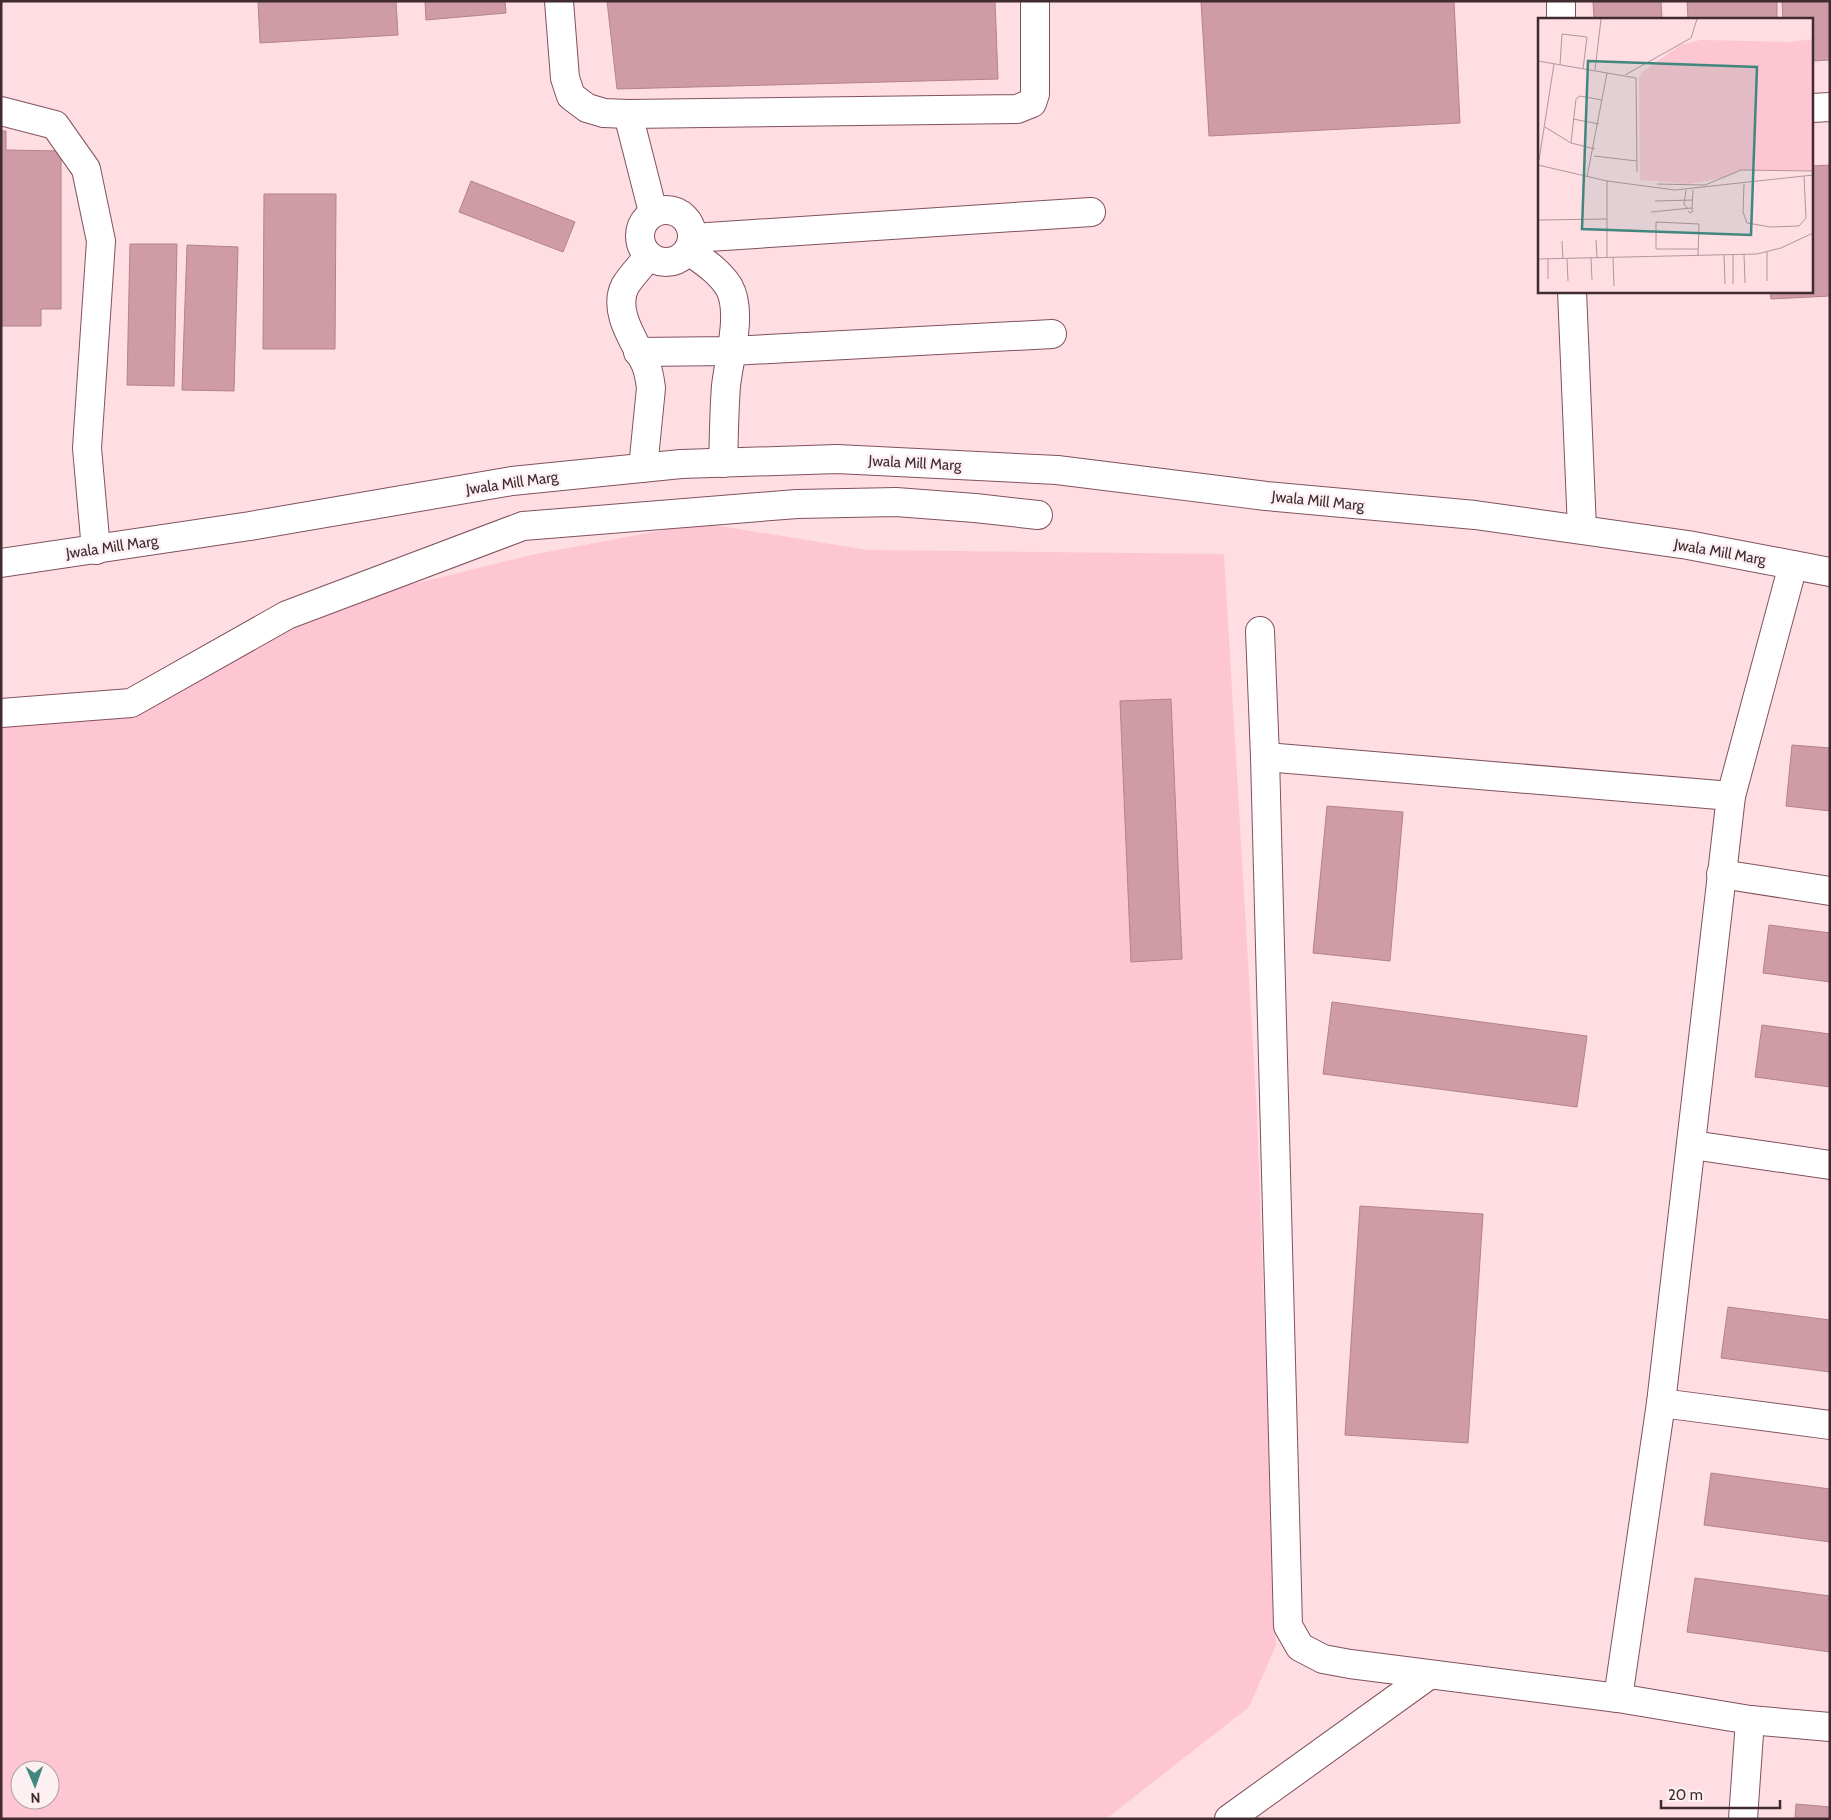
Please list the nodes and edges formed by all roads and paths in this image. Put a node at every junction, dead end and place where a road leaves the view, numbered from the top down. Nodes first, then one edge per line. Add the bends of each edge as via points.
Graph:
1 (559, 1) edge
2 (1035, 1) edge
3 (1560, 1) edge
4 (1561, 18) edge
5 (1830, 107) edge
6 (1814, 108) edge
7 (1, 111) edge
8 (628, 114) junction
9 (653, 212) junction
10 (1091, 212) dead end
11 (691, 244) junction
12 (649, 256) junction
13 (1572, 292) edge
14 (1052, 334) dead end
15 (732, 351) junction
16 (638, 352) junction
17 (723, 463) junction
18 (643, 468) junction
19 (1038, 515) dead end
20 (1582, 529) junction
21 (96, 550) junction
22 (1, 564) edge
23 (1793, 565) junction
24 (1830, 572) edge
25 (1260, 631) dead end
26 (1, 712) edge
27 (1265, 757) junction
28 (1731, 796) junction
29 (1721, 874) junction
30 (1830, 891) edge
31 (1692, 1145) junction
32 (1830, 1164) edge
33 (1661, 1403) junction
34 (1830, 1425) edge
35 (1430, 1675) junction
36 (1618, 1698) junction
37 (1750, 1720) junction
38 (1830, 1727) edge
39 (1229, 1819) edge
40 (1743, 1819) edge

1 - 8 street via 565,78 571,96 587,108
2 - 8 street via 1035,94 1032,103 1024,107
3 - 4 street
5 - 6 street
7 - 21 street via 55,125 86,169 101,241 86,448
8 - 9 street
9 - 11 street via 667,209 681,213 690,224
9 - 12 street via 643,222 639,236
10 - 11 street
11 - 12 street via 678,260 665,263
11 - 15 street via 730,288 735,310
12 - 16 street via 625,287 621,301
13 - 20 street
14 - 15 street
15 - 16 street
15 - 17 street via 726,386
16 - 18 street via 650,375 651,388
17 - 18 street, Jwala Mill Marg
17 - 20 street, Jwala Mill Marg via 837,459 1056,470
18 - 21 street, Jwala Mill Marg via 512,481
19 - 26 street via 896,502 797,504 523,526 288,615 131,703
20 - 23 street, Jwala Mill Marg
21 - 22 street, Jwala Mill Marg
23 - 24 street, Jwala Mill Marg
23 - 28 street
25 - 27 street
27 - 28 street
27 - 35 street via 1288,1626 1300,1647 1323,1659
28 - 29 street
29 - 30 street
29 - 31 street
31 - 32 street
31 - 33 street
33 - 34 street
33 - 36 street
35 - 36 street
35 - 39 street
36 - 37 street
37 - 38 street
37 - 40 street

